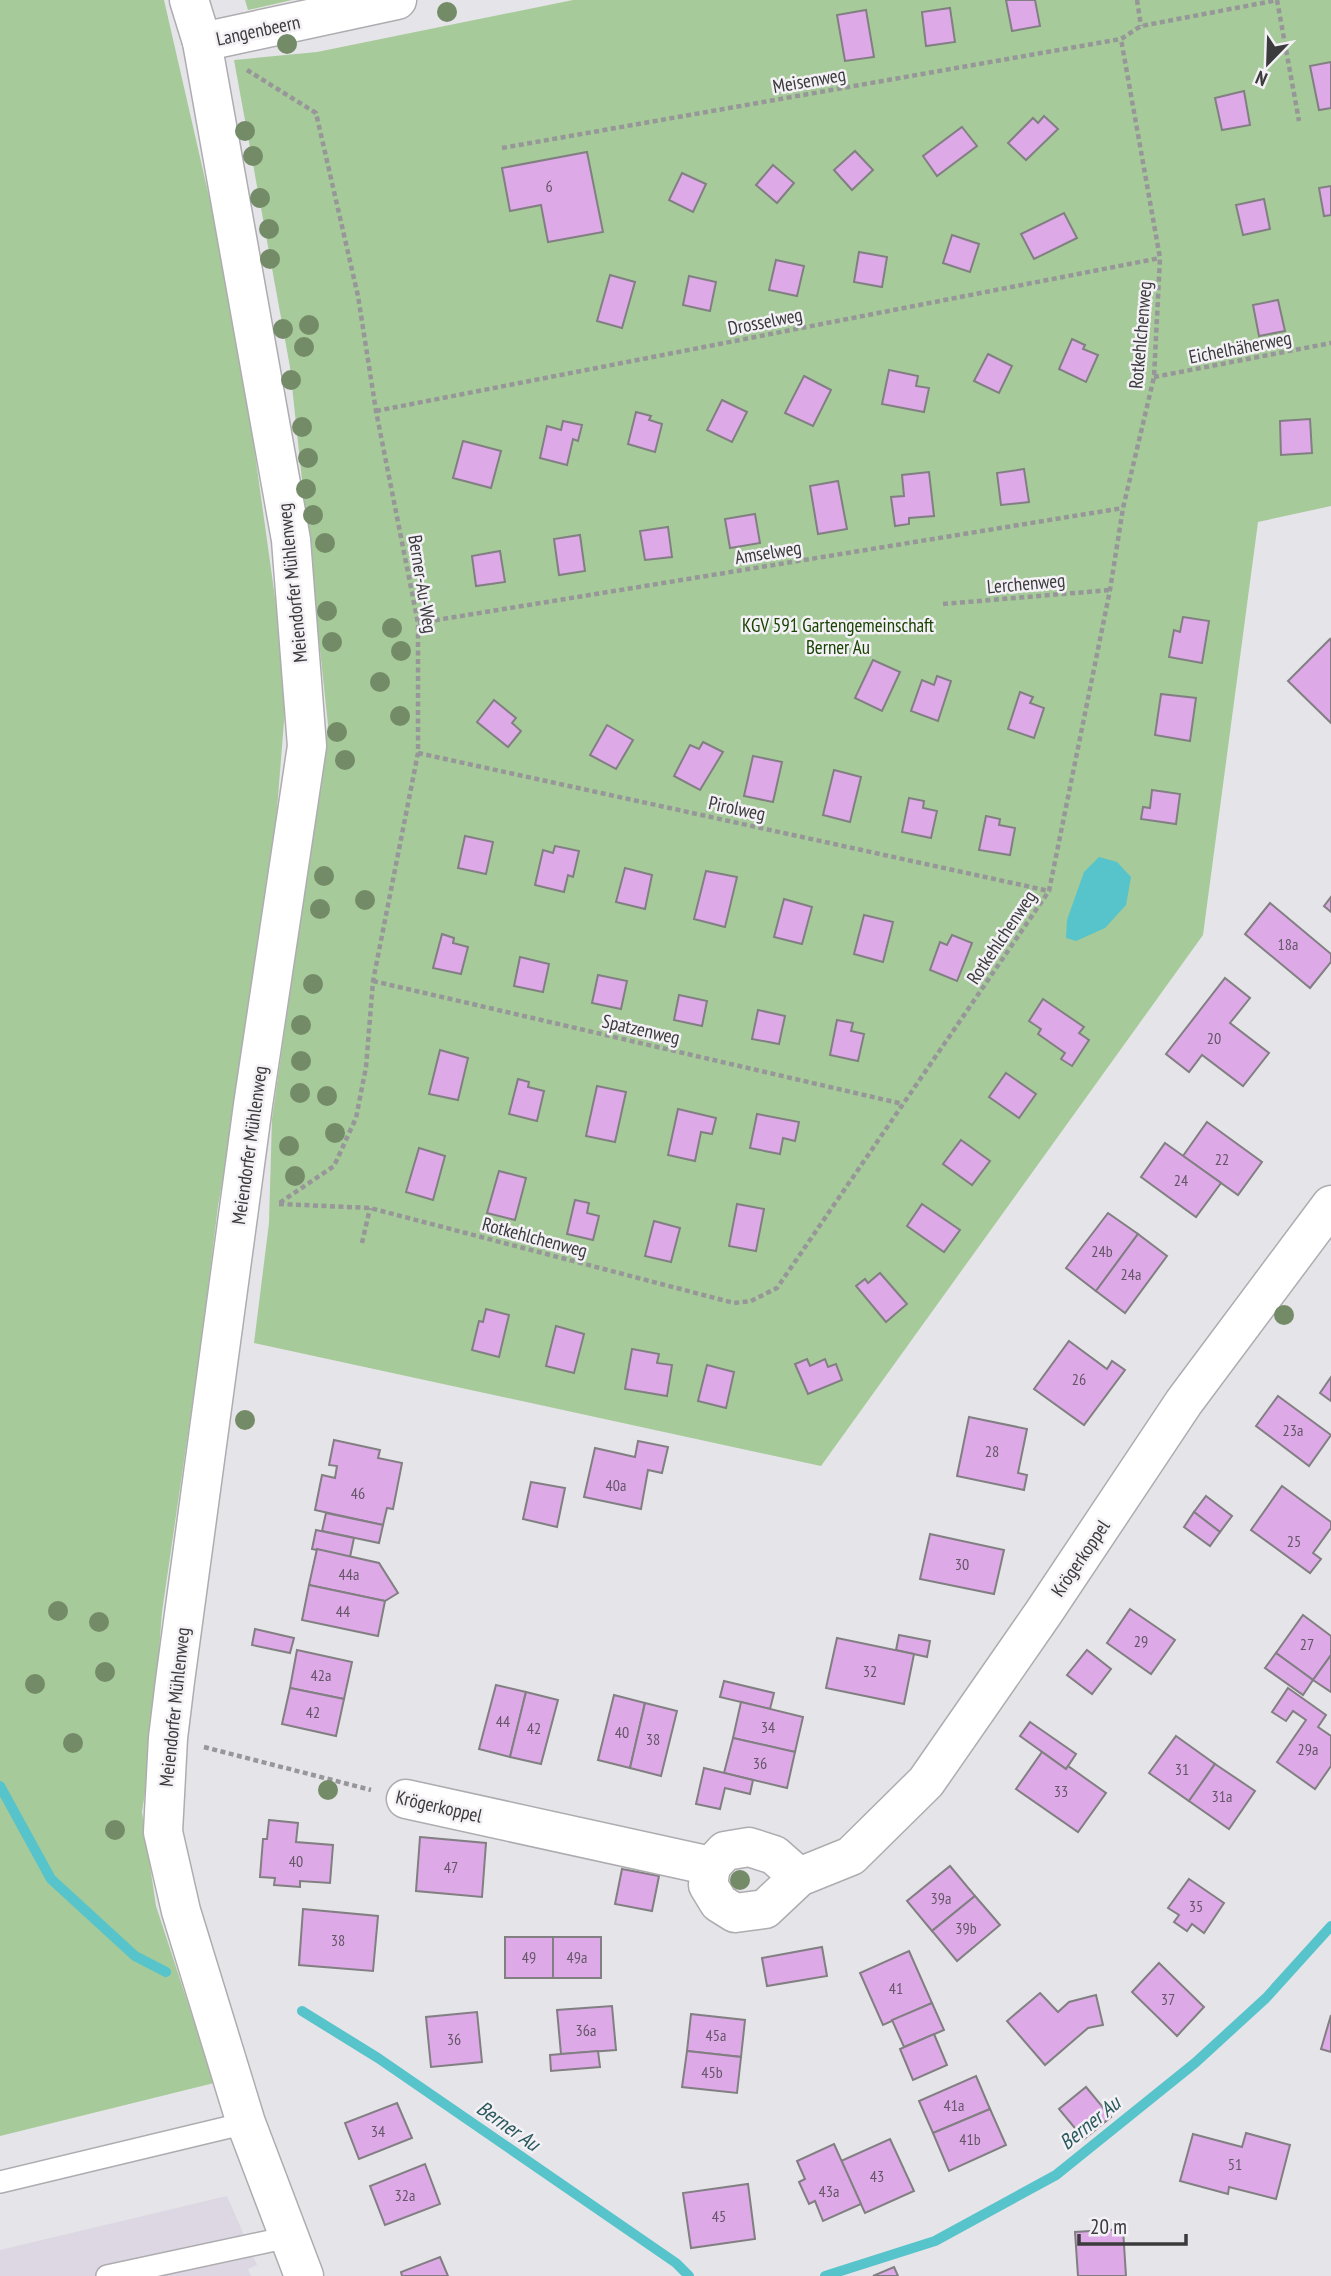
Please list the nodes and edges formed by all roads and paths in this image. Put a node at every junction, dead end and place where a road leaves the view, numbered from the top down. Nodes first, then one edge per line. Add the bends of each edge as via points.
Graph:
1 (189, 0) edge
2 (397, 0) edge
3 (1137, 0) edge
4 (1278, 0) edge
5 (1141, 26) junction
6 (1121, 39) junction
7 (202, 42) junction
8 (1299, 121) dead end
9 (502, 148) dead end
10 (1160, 258) junction
11 (1331, 343) edge
12 (1154, 377) junction
13 (376, 411) junction
14 (1123, 508) junction
15 (1110, 590) junction
16 (943, 604) dead end
17 (418, 622) junction
18 (418, 753) junction
19 (1049, 891) junction
20 (373, 981) junction
21 (904, 1104) junction
22 (279, 1204) junction
23 (1331, 1205) edge
24 (370, 1208) junction
25 (238, 1222) junction
26 (362, 1243) dead end
27 (168, 1738) junction
28 (406, 1799) joint
29 (711, 1866) junction
30 (799, 1877) junction
31 (246, 2123) junction
32 (0, 2182) edge
33 (289, 2236) junction
34 (107, 2276) edge
35 (304, 2276) edge

1 - 7 street, Meiendorfer Mühlenweg
2 - 7 street, Langenbeern
3 - 5 path
4 - 5 path
4 - 8 path
5 - 6 path
6 - 9 path, Meisenweg
6 - 10 path, Rotkehlchenweg
7 - 13 path, Berner-Au-Weg via 316,113 358,296
7 - 25 street, Meiendorfer Mühlenweg via 291,540 307,746
10 - 12 path, Rotkehlchenweg
10 - 13 path, Drosselweg
11 - 12 path, Eichelhäherweg
12 - 14 path, Rotkehlchenweg
13 - 17 path, Berner-Au-Weg
14 - 15 path, Rotkehlchenweg
14 - 17 path, Amselweg
15 - 16 path, Lerchenweg
15 - 19 path, Rotkehlchenweg
17 - 18 path, Berner-Au-Weg
18 - 19 path, Pirolweg
18 - 20 path, Berner-Au-Weg
19 - 21 path, Rotkehlchenweg
20 - 21 path, Spatzenweg
20 - 22 path, Berner-Au-Weg via 366,1067 356,1118 334,1166
21 - 24 path, Rotkehlchenweg via 777,1288 751,1301 734,1303
22 - 24 path, Rotkehlchenweg
22 - 25 path, Berner-Au-Weg
23 - 30 street, Krögerkoppel via 1184,1402 926,1782 851,1856
24 - 26 path
25 - 27 street, Meiendorfer Mühlenweg
27 - 28 path, Krögerkoppel
27 - 31 street, Meiendorfer Mühlenweg via 163,1832 181,1911
28 - 29 street, Krögerkoppel
29 - 30 street via 725,1851 749,1847 774,1855
29 - 30 street, Krögerkoppel via 708,1885 719,1903 735,1913 765,1909
31 - 32 lane
31 - 33 street, Meiendorfer Mühlenweg
33 - 34 lane
33 - 35 street, Meiendorfer Mühlenweg

